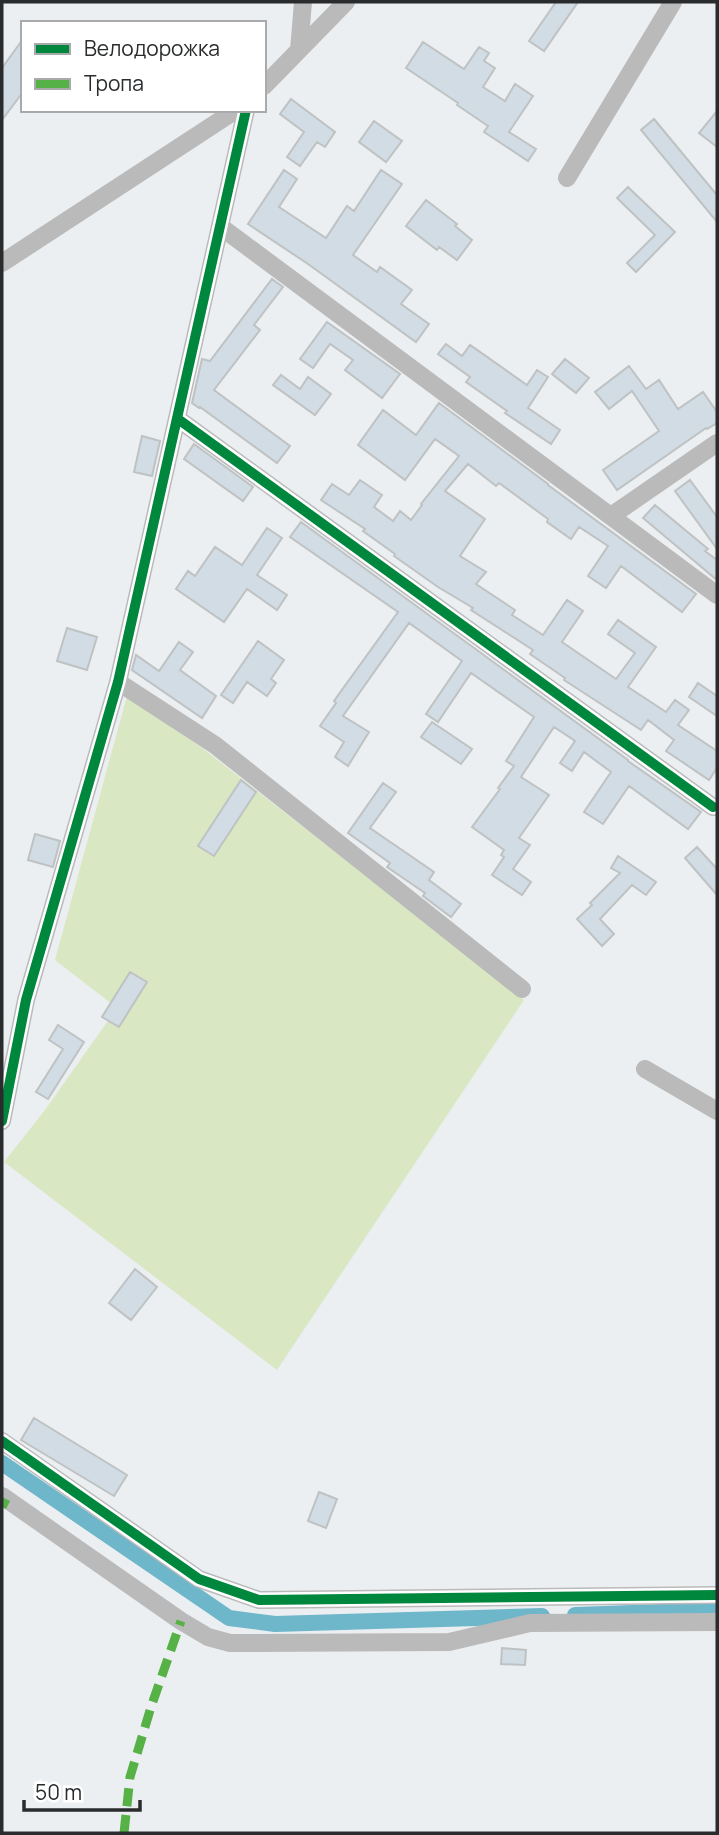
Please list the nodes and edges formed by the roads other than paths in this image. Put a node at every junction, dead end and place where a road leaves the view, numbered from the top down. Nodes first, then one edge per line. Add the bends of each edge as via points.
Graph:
1 (303, 2) edge
2 (346, 2) edge
3 (673, 2) edge
4 (299, 50) junction
5 (266, 84) edge
6 (233, 112) edge
7 (246, 112) edge
8 (567, 178) dead end
9 (221, 227) junction
10 (2, 263) edge
11 (178, 419) junction
12 (717, 443) edge
13 (611, 516) junction
14 (717, 595) edge
15 (118, 682) junction
16 (713, 807) dead end
17 (522, 989) dead end
18 (645, 1069) dead end
19 (717, 1111) edge
20 (2, 1121) edge
21 (2, 1441) edge
22 (2, 1496) edge
23 (717, 1581) edge
24 (717, 1595) edge
25 (693, 1596) junction
26 (717, 1622) edge

1 - 4 street
2 - 4 street
3 - 8 street
4 - 5 street
6 - 10 street
7 - 9 street
9 - 11 street
9 - 13 street
11 - 15 street
11 - 16 street
12 - 13 street
13 - 14 street
15 - 17 street via 215,745
15 - 20 street via 26,1000
18 - 19 street
21 - 25 street via 199,1579 259,1600
22 - 26 street via 179,1620 208,1637 230,1643 449,1642 530,1623
23 - 25 street
24 - 25 street

